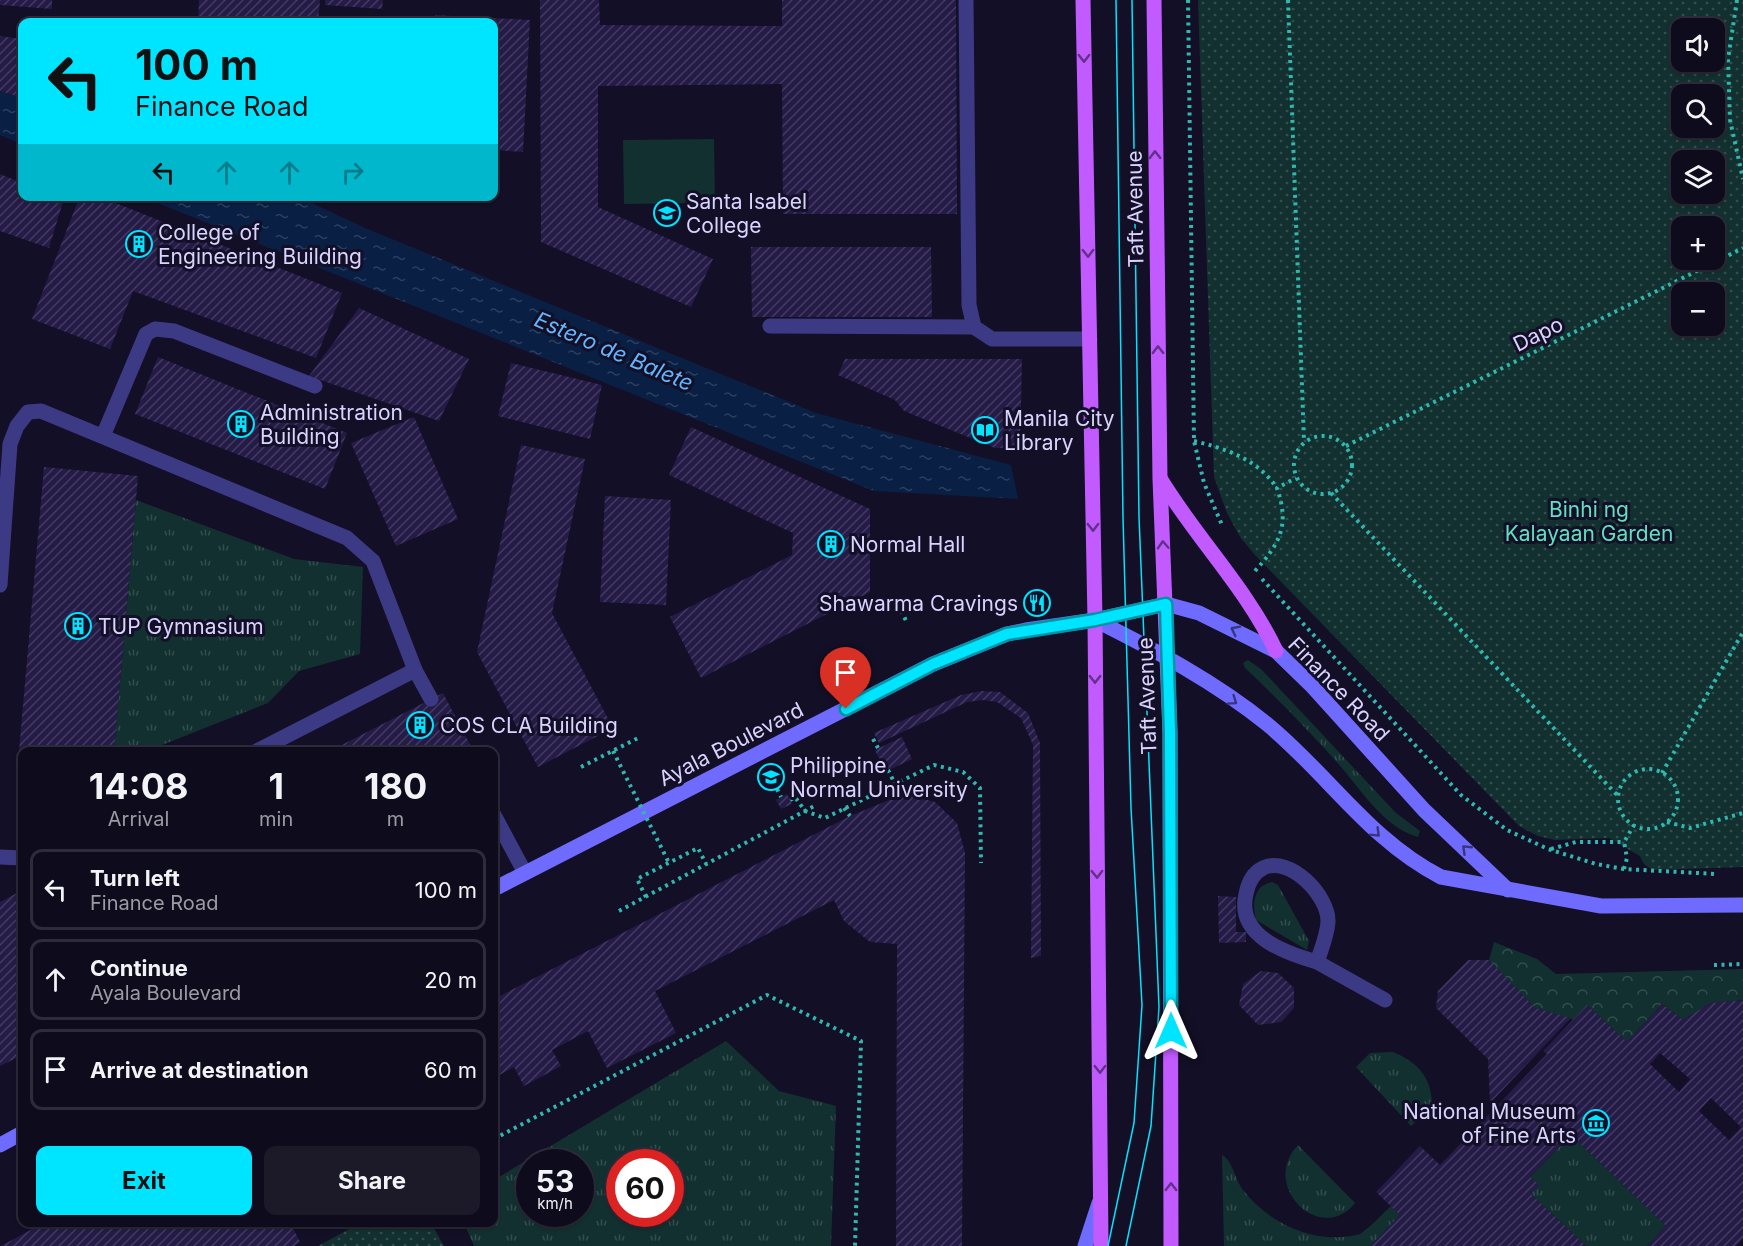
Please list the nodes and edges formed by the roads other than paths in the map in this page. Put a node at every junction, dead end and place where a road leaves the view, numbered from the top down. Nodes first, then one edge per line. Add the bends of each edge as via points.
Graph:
1 (966, 0) edge
2 (1083, 0) edge
3 (1154, 0) edge
4 (770, 326) dead end
5 (974, 327) junction
6 (1089, 339) junction
7 (315, 386) dead end
8 (103, 436) junction
9 (1160, 479) junction
10 (0, 585) edge
11 (1166, 604) junction
12 (1095, 620) junction
13 (1276, 651) junction
14 (1167, 657) junction
15 (416, 670) junction
16 (431, 699) dead end
17 (265, 747) edge
18 (498, 822) edge
19 (0, 857) edge
20 (18, 858) edge
21 (525, 873) junction
22 (498, 888) edge
23 (1508, 890) junction
24 (1743, 905) edge
25 (1317, 962) junction
26 (1385, 1000) dead end
27 (18, 1135) edge
28 (0, 1145) edge
29 (1102, 1194) junction
30 (1085, 1246) edge
31 (1101, 1246) edge
32 (1171, 1246) edge

1 - 5 lane via 969,305
2 -> 6 main road
9 -> 3 main road, Taft Avenue
4 - 5 lane
5 - 6 lane via 992,339
6 -> 12 main road
7 - 8 lane via 174,331 156,329 146,334
8 - 10 lane via 41,411 28,412 17,426 10,444
8 - 15 lane via 347,538 373,561
11 -> 9 main road, Taft Avenue
9 - 13 main road via 1180,512 1260,618
11 - 12 main road, Finance Road
13 -> 11 main road, Finance Road via 1212,618
11 - 14 main road, Taft Avenue
12 - 14 main road
12 - 21 main road, Ayala Boulevard via 1007,634 933,664
12 -> 29 main road
23 -> 13 main road, Finance Road via 1424,810
14 -> 23 main road via 1267,724 1384,840 1417,864 1441,877
32 -> 14 main road, Taft Avenue
15 - 16 lane
15 - 17 lane
18 - 21 lane
19 - 20 lane
21 - 22 main road, Ayala Boulevard
23 - 24 main road via 1600,906
25 - 25 lane via 1328,922 1321,898 1294,872 1271,866 1256,872 1245,898 1249,923 1273,946
25 - 26 lane
27 - 28 main road
29 - 30 main road
29 - 31 main road

